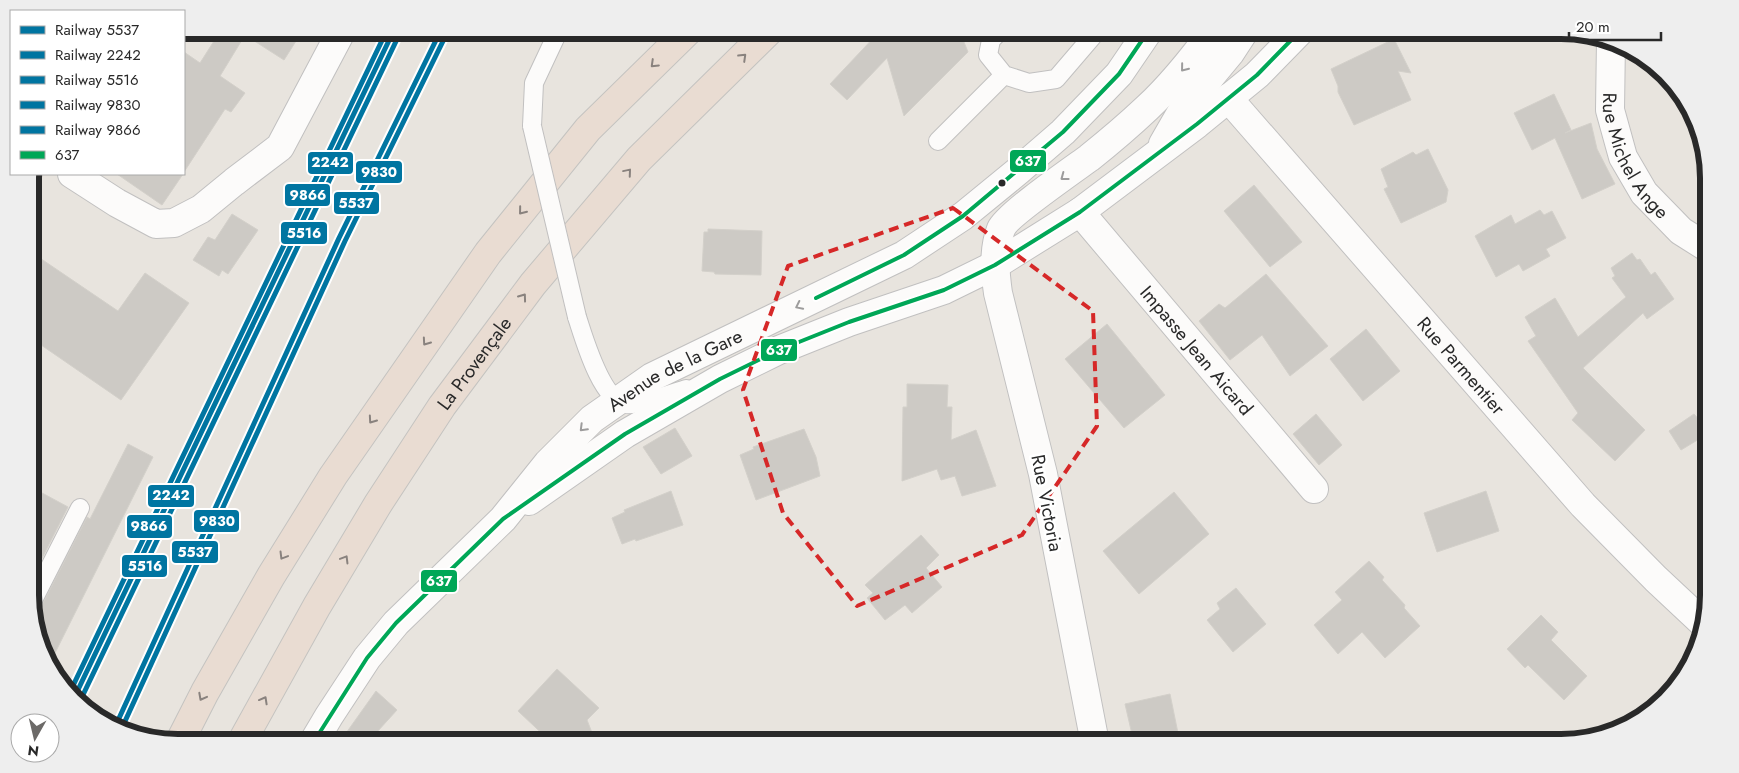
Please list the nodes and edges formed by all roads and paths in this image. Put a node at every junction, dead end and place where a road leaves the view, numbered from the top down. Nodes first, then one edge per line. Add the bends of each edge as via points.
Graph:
1 (337, 39) edge
2 (555, 39) edge
3 (679, 39) edge
4 (761, 39) edge
5 (992, 39) edge
6 (1090, 39) edge
7 (1143, 39) edge
8 (1207, 39) edge
9 (1239, 39) edge
10 (1292, 39) edge
11 (1611, 48) edge
12 (1004, 75) junction
13 (1228, 98) junction
14 (938, 141) dead end
15 (1156, 156) junction
16 (74, 175) edge
17 (1080, 212) junction
18 (1700, 243) edge
19 (995, 265) junction
20 (720, 379) junction
21 (618, 401) junction
22 (1314, 489) dead end
23 (80, 508) dead end
24 (503, 519) junction
25 (39, 588) edge
26 (1698, 618) edge
27 (184, 734) edge
28 (245, 734) edge
29 (318, 734) edge
30 (1093, 734) edge

1 - 16 street via 280,147 201,209 174,223 156,224
2 - 21 lane, bridge via 534,83 532,126 577,318 593,363 605,387
3 -> 27 highway via 588,129 488,253 333,476 271,576
28 -> 4 highway, La Provençale via 378,504 442,406 533,284 639,158
5 - 12 lane via 988,56
6 - 12 lane via 1056,80 1029,83
7 -> 21 street, Avenue de la Gare via 1119,74 1063,132 963,216 904,255 652,377
8 -> 19 street, Rue Victoria via 1148,107 1001,228
9 - 15 street via 1182,111
10 - 13 street, Avenue de la Gare via 1257,75
11 - 18 street, Rue Michel Ange via 1610,110 1623,156 1644,193 1681,232
12 - 14 lane
13 - 15 street, Avenue de la Gare
13 - 26 street, Rue Parmentier via 1583,505
15 - 17 street, Avenue de la Gare
17 - 19 street, Avenue de la Gare
17 - 22 street, Impasse Jean Aicard
19 - 20 street, Avenue de la Gare via 944,290 779,350
19 - 30 street, Rue Victoria via 998,293 1043,474
20 - 21 lane via 647,400 626,404
20 - 24 street, Avenue de la Gare via 626,434
21 -> 24 street, Avenue de la Gare via 592,419 548,463
23 - 25 lane
24 - 29 street, Avenue de la Gare via 396,623 367,658

